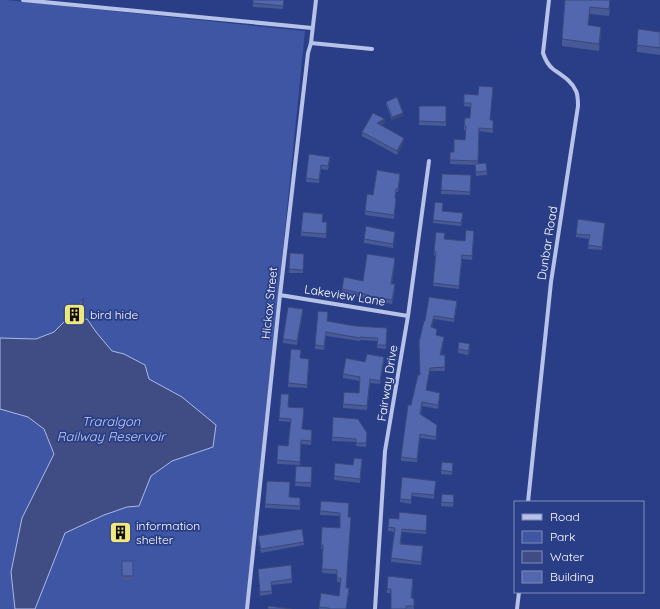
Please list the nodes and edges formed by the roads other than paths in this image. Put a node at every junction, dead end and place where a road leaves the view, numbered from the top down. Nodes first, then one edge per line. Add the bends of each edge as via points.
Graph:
1 (23, 0) edge
2 (77, 0) edge
3 (316, 0) edge
4 (549, 0) edge
5 (77, 6) junction
6 (312, 28) junction
7 (311, 44) junction
8 (372, 49) dead end
9 (428, 161) dead end
10 (280, 295) junction
11 (408, 316) junction
12 (528, 501) edge
13 (519, 593) edge
14 (247, 609) edge
15 (375, 609) edge
16 (517, 609) edge

1 - 5 street
2 - 5 street
3 - 6 street, Hickox Street
4 - 12 street, Dunbar Road via 543,53 550,66 572,84 578,98 578,106 551,282
5 - 6 street
6 - 7 street, Hickox Street
7 - 8 street
7 - 10 street, Hickox Street
9 - 11 street, Fairway Drive
10 - 11 street, Lakeview Lane
10 - 14 street, Hickox Street
11 - 15 street, Fairway Drive via 385,451
13 - 16 street

